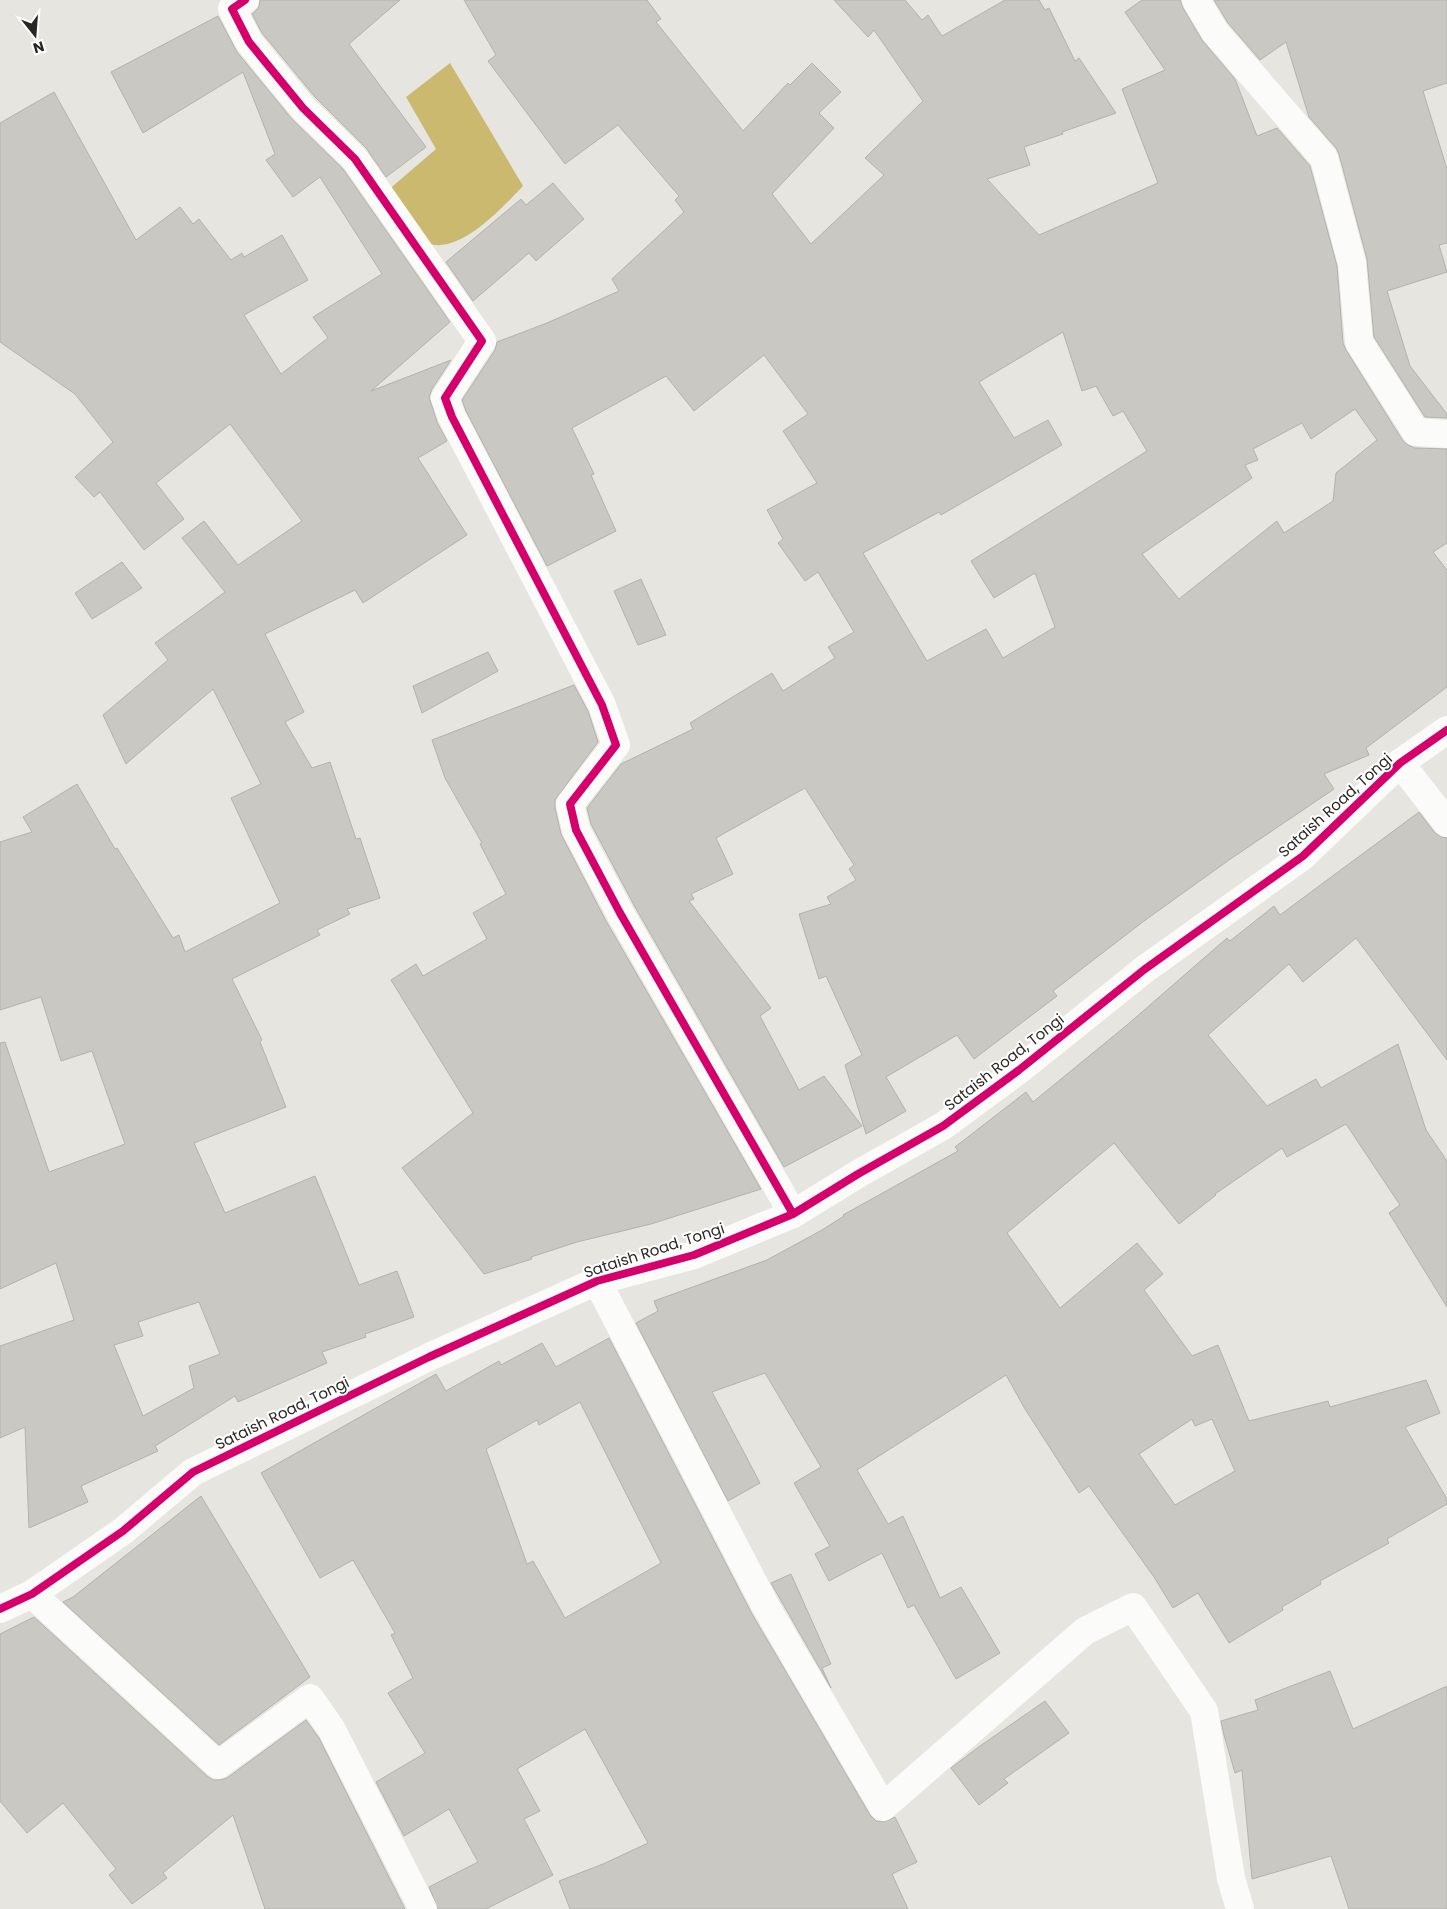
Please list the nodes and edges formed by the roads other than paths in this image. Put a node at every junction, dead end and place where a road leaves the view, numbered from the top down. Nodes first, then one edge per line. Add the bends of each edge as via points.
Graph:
1 (245, 0) edge
2 (1196, 0) edge
3 (1447, 434) edge
4 (1447, 730) edge
5 (1400, 763) junction
6 (1447, 824) edge
7 (793, 1214) junction
8 (597, 1281) junction
9 (32, 1594) junction
10 (0, 1609) edge
11 (423, 1909) edge
12 (1240, 1909) edge

1 - 7 street via 232,9 249,42 304,108 355,159 482,342 445,398 602,705 616,745 570,804 576,830
2 - 3 street via 1215,32 1324,158 1352,263 1359,342 1416,432
4 - 5 street, Sataish Road, Tongi
5 - 6 street
5 - 7 street, Sataish Road, Tongi via 1303,856 1145,969 943,1126
7 - 8 street, Sataish Road, Tongi via 694,1254
8 - 9 street, Sataish Road, Tongi via 429,1357 194,1472 123,1531
8 - 12 street via 766,1607 883,1807 1085,1631 1133,1607 1204,1711 1231,1878
9 - 10 street, Sataish Road, Tongi
9 - 11 street via 218,1765 310,1698 332,1730

